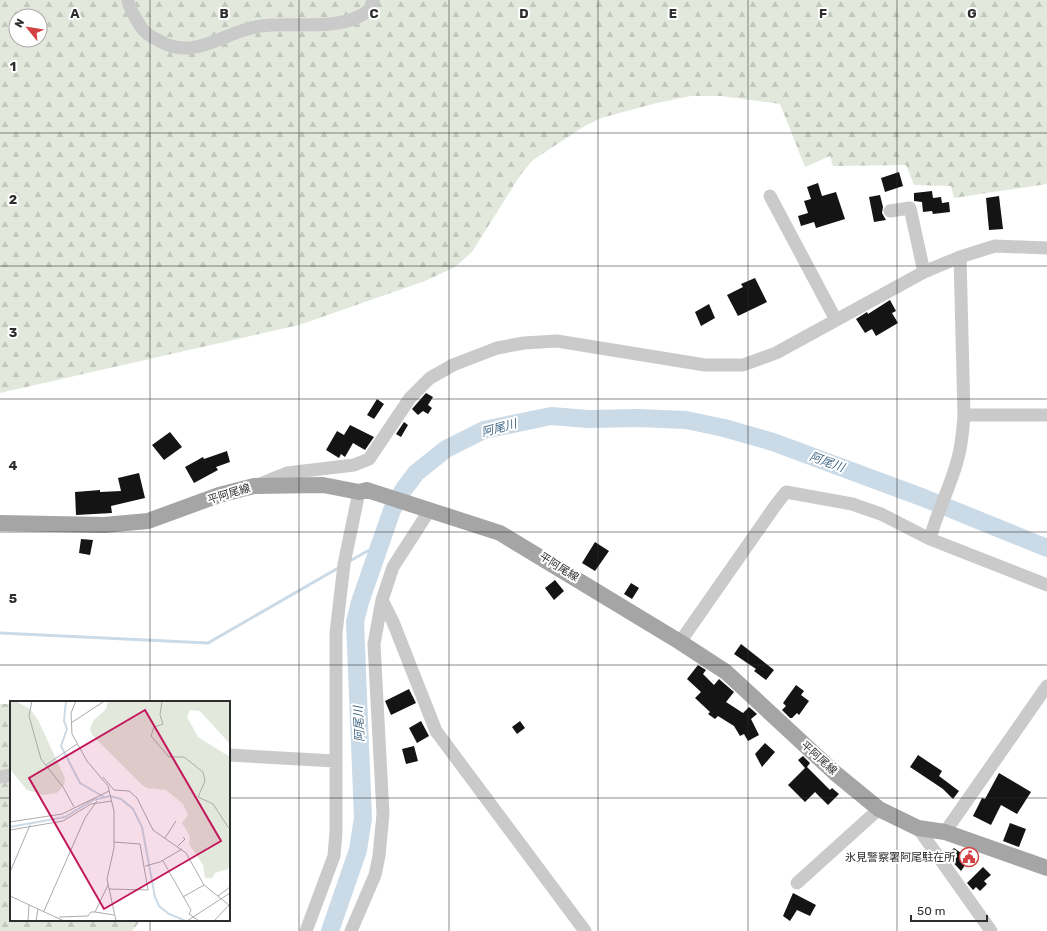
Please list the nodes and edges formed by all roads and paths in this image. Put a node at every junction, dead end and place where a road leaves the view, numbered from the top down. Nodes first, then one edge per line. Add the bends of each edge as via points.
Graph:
1 (128, 0) edge
2 (373, 0) edge
3 (770, 196) dead end
4 (890, 211) dead end
5 (1047, 248) edge
6 (960, 257) junction
7 (924, 272) junction
8 (836, 320) junction
9 (964, 415) junction
10 (1047, 415) edge
11 (254, 486) junction
12 (363, 491) junction
13 (426, 510) junction
14 (0, 523) edge
15 (930, 538) junction
16 (1047, 585) edge
17 (382, 600) junction
18 (680, 642) junction
19 (1047, 686) edge
20 (230, 755) edge
21 (335, 761) junction
22 (10, 775) edge
23 (0, 777) edge
24 (879, 809) junction
25 (918, 828) junction
26 (945, 832) junction
27 (1047, 868) edge
28 (797, 883) dead end
29 (306, 931) edge
30 (351, 931) edge
31 (585, 931) edge
32 (991, 931) edge

1 - 2 street via 132,12 146,33 167,47 176,49 216,42 261,26 338,22 360,16 369,10
3 - 8 street
4 - 7 street via 910,208
5 - 6 street via 995,246
6 - 7 street
6 - 9 street
7 - 8 street
8 - 11 street via 776,353 743,365 705,365 557,340 497,348 453,365 430,378 410,398 369,459 354,465 287,474
9 - 10 street
9 - 15 street via 958,459
11 - 12 main road, 平阿尾線 via 323,485
11 - 14 main road, 平阿尾線 via 219,495 148,521 104,525
12 - 13 main road, 平阿尾線
12 - 21 street via 344,564 336,633
13 - 17 street via 393,566
13 - 18 main road, 平阿尾線 via 500,533
15 - 16 street
15 - 18 street via 881,514 852,504 786,492
17 - 30 street via 374,644 383,814 380,856 375,875
17 - 31 street via 436,731
18 - 24 main road, 平阿尾線 via 726,672 835,773
19 - 26 street
20 - 21 street
21 - 29 street via 334,856
22 - 23 street
24 - 25 main road, 平阿尾線
24 - 28 street
25 - 26 main road, 平阿尾線
25 - 32 street
26 - 27 main road, 平阿尾線

